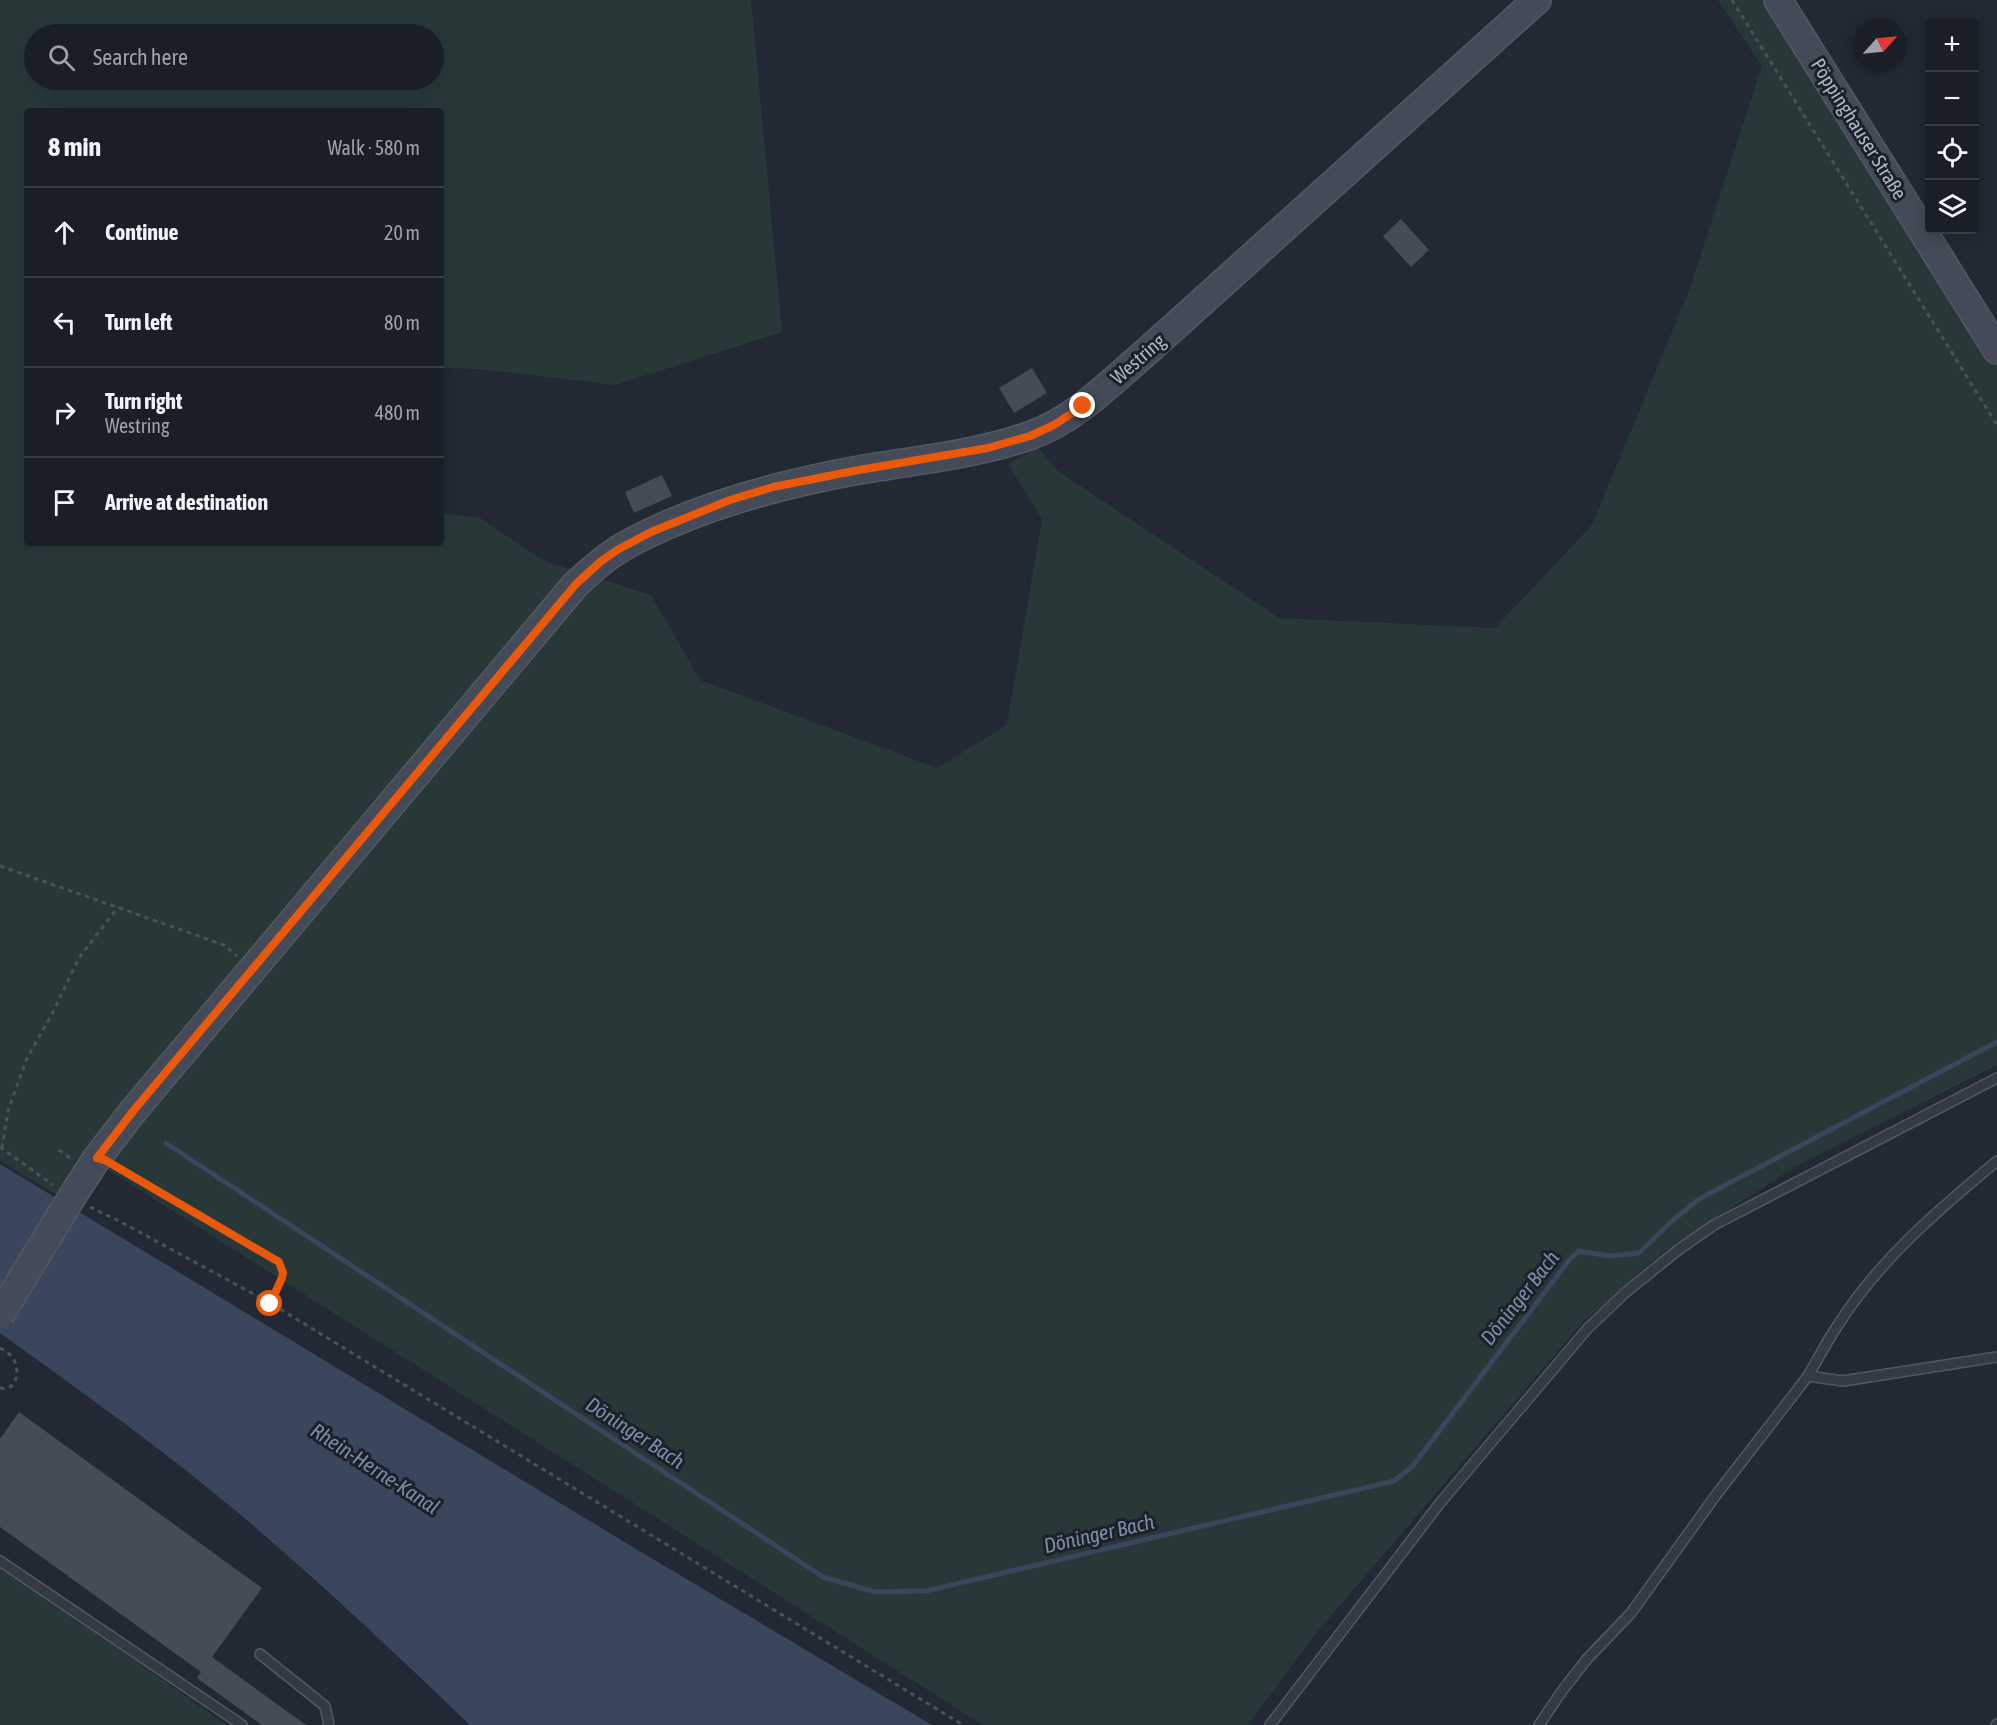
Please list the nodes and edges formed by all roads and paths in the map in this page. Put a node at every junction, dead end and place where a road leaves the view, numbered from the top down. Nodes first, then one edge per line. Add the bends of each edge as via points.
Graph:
1 (1537, 0) edge
2 (1732, 0) edge
3 (1779, 0) edge
4 (1997, 350) edge
5 (1997, 425) edge
6 (0, 866) edge
7 (118, 907) junction
8 (252, 969) junction
9 (1997, 1078) edge
10 (1, 1148) edge
11 (59, 1150) dead end
12 (87, 1160) junction
13 (1997, 1161) edge
14 (74, 1196) junction
15 (270, 1304) junction
16 (0, 1315) edge
17 (0, 1348) edge
18 (1997, 1357) edge
19 (1808, 1376) junction
20 (0, 1388) edge
21 (0, 1561) edge
22 (260, 1654) dead end
23 (242, 1725) edge
24 (329, 1725) edge
25 (963, 1725) edge
26 (1270, 1725) edge
27 (1539, 1725) edge

1 - 8 main road, Westring via 1143,355 1054,425 988,448 773,487 651,532 600,562 576,584
2 - 5 path
3 - 4 main road, Pöppinghauser Straße
6 - 7 path
7 - 8 path via 224,945
7 - 10 path via 79,958 27,1058 8,1111
8 - 12 main road, Westring
9 - 26 lane via 1714,1225 1626,1292 1587,1328 1440,1503
10 - 14 path
11 - 12 path
12 - 14 main road, Westring
12 - 15 path via 105,1160 279,1262 282,1278
13 - 19 lane via 1912,1235 1875,1275 1839,1323
14 - 15 path
14 - 16 main road, Westring, bridge
15 - 25 path
17 - 20 path via 13,1358 17,1371 11,1387
18 - 19 lane via 1844,1381
19 - 27 lane via 1631,1613 1587,1659
21 - 23 lane
22 - 24 lane via 325,1706

